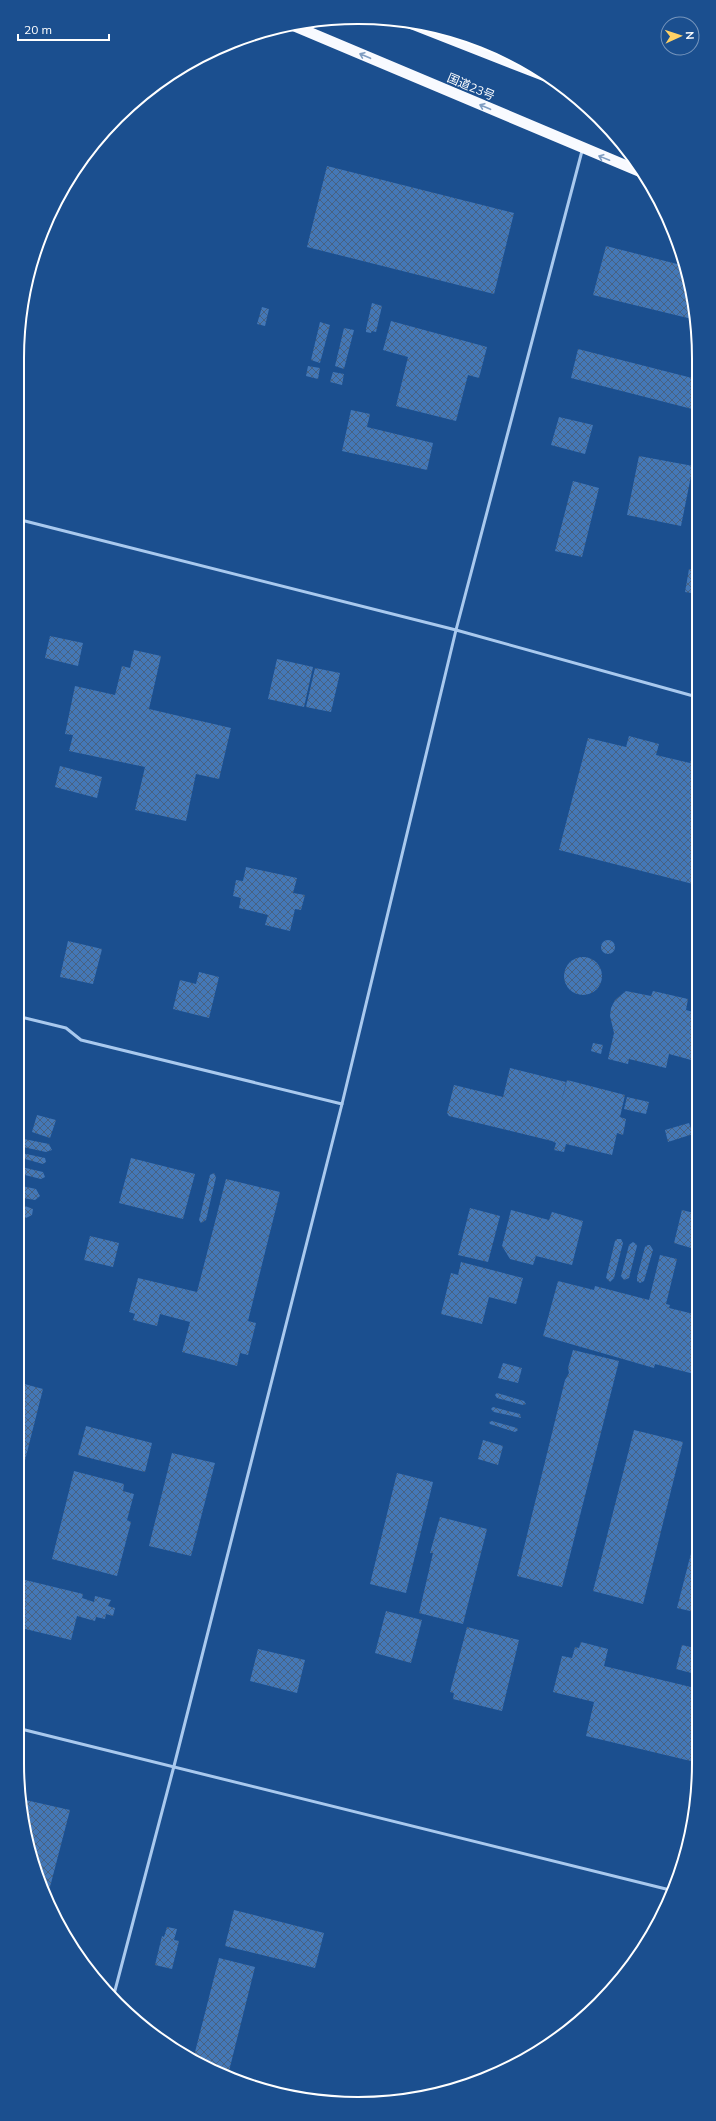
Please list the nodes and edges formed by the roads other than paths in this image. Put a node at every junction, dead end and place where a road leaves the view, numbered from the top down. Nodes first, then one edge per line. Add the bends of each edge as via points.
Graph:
1 (301, 29) edge
2 (434, 33) edge
3 (521, 66) edge
4 (583, 149) junction
5 (634, 170) edge
6 (24, 521) edge
7 (456, 630) junction
8 (692, 696) edge
9 (24, 1018) edge
10 (342, 1104) junction
11 (24, 1730) edge
12 (174, 1766) junction
13 (668, 1889) edge
14 (115, 1991) edge

4 -> 1 highway, 国道23号
2 - 3 highway
5 -> 4 highway, 国道23号
4 - 7 lane
6 - 7 lane
7 - 8 lane
7 - 10 lane
9 - 10 lane via 66,1028 81,1040
10 - 12 lane
11 - 12 lane
12 - 13 lane
12 - 14 lane

